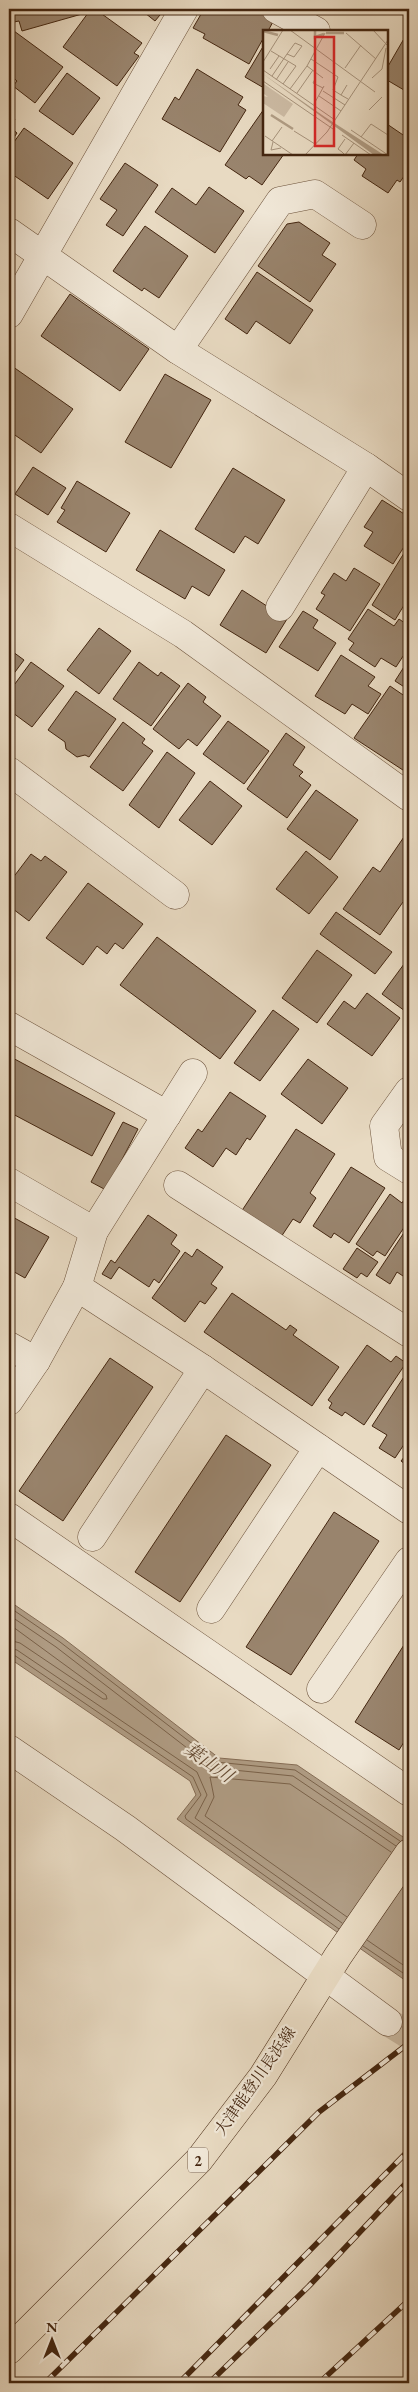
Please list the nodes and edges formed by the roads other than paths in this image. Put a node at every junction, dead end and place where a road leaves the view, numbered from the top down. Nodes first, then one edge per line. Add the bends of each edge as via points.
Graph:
1 (184, 9) edge
2 (276, 9) edge
3 (314, 30) edge
4 (362, 225) dead end
5 (9, 232) edge
6 (43, 256) junction
7 (9, 314) edge
8 (178, 350) junction
9 (366, 467) junction
10 (409, 497) edge
11 (9, 526) edge
12 (280, 607) dead end
13 (9, 771) edge
14 (409, 797) edge
15 (175, 895) dead end
16 (9, 1026) edge
17 (193, 1073) dead end
18 (409, 1091) edge
19 (167, 1115) junction
20 (409, 1170) edge
21 (9, 1182) edge
22 (178, 1185) dead end
23 (94, 1231) junction
24 (77, 1287) junction
25 (409, 1333) edge
26 (9, 1346) edge
27 (36, 1361) junction
28 (203, 1369) junction
29 (9, 1401) edge
30 (318, 1448) junction
31 (409, 1510) edge
32 (9, 1517) edge
33 (92, 1537) dead end
34 (409, 1561) edge
35 (211, 1609) dead end
36 (321, 1690) dead end
37 (9, 1749) edge
38 (409, 1792) edge
39 (409, 1853) edge
40 (331, 1966) junction
41 (388, 2022) tunnel mouth
42 (9, 2350) edge

1 - 6 street
2 - 3 street
4 - 8 street via 315,194 280,201
5 - 6 street
6 - 7 street
6 - 8 street
8 - 9 street
9 - 10 street
9 - 12 street
11 - 14 street via 183,634
13 - 15 street
16 - 19 street
17 - 19 street
18 - 20 street via 384,1126 388,1157
19 - 23 street
21 - 23 street
22 - 25 street
23 - 24 street
24 - 27 street
24 - 28 street
26 - 27 street
27 - 29 street
28 - 30 street
28 - 33 street
30 - 31 street
30 - 35 street
32 - 38 street
34 - 36 street
37 - 40 street
39 - 40 main road, 大津能登川長浜線 / 2
40 - 41 street
40 - 42 main road, 大津能登川長浜線 / 2 via 263,2076 199,2160

